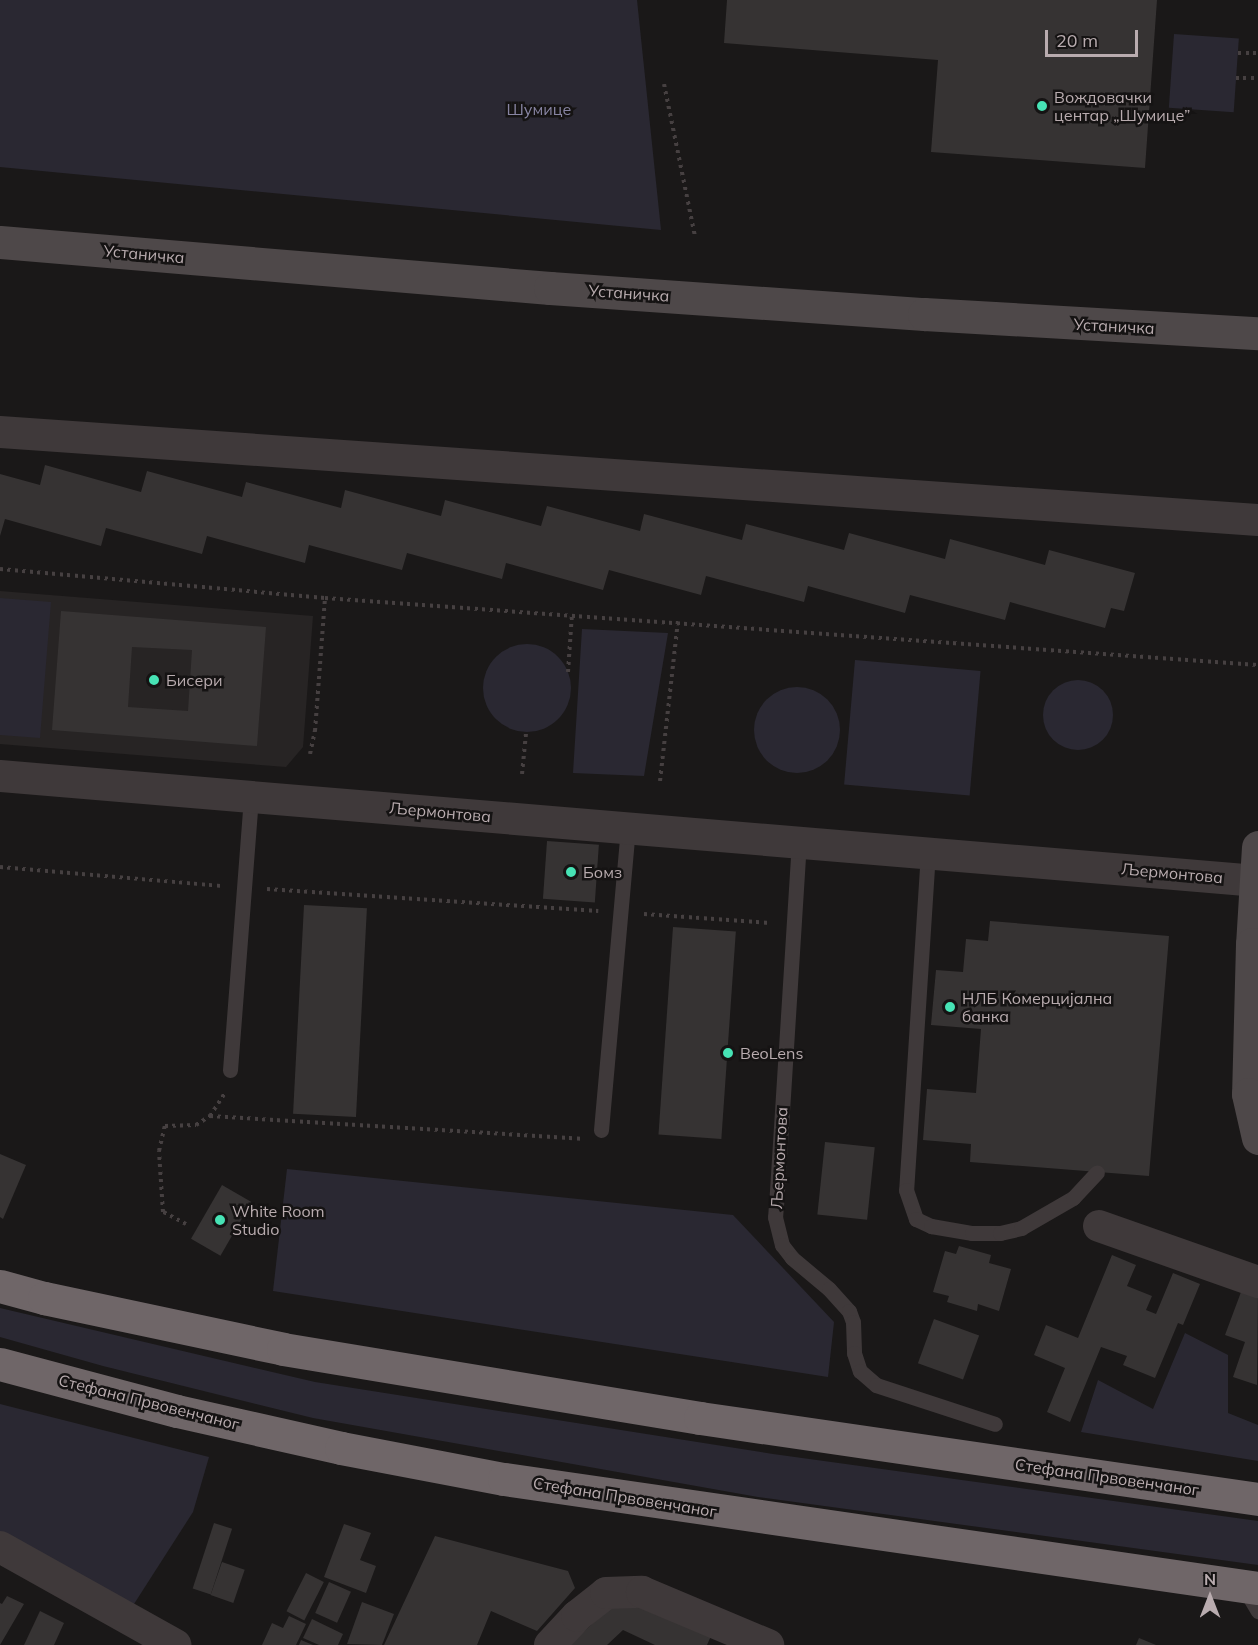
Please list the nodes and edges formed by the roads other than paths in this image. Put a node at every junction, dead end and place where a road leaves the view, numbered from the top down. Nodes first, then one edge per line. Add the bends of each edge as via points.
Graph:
1 (0, 242) edge
2 (1258, 333) edge
3 (0, 432) edge
4 (1258, 520) edge
5 (0, 776) edge
6 (251, 796) junction
7 (628, 827) junction
8 (799, 841) junction
9 (1258, 847) edge
10 (928, 852) junction
11 (1257, 881) edge
12 (230, 1070) road end
13 (601, 1130) road end
14 (1258, 1138) edge
15 (1097, 1172) dead end
16 (1099, 1226) dead end
17 (1258, 1282) edge
18 (0, 1286) edge
19 (0, 1364) edge
20 (995, 1424) dead end
21 (1258, 1499) edge
22 (0, 1547) edge
23 (1253, 1595) edge
24 (176, 1645) edge
25 (550, 1645) edge
26 (768, 1645) edge

1 - 2 main road, Устаничка via 562,288
3 - 4 street
5 - 6 street, Љермонтова
6 - 7 street, Љермонтова
6 - 12 lane
7 - 8 street, Љермонтова
7 - 13 lane
8 - 10 street, Љермонтова
8 - 20 lane, Љермонтова via 776,1204 782,1245 849,1311 860,1371 876,1385
9 - 11 main road
10 - 11 street, Љермонтова
10 - 15 lane via 906,1190 916,1219 930,1226 972,1233 1021,1228 1081,1192
11 - 14 main road via 1248,1094
16 - 17 street
18 - 21 highway, Стефана Првовенчаног via 283,1349 700,1418
19 - 23 highway, Стефана Првовенчаног via 199,1416 504,1479
22 - 24 street
25 - 26 street via 606,1593 642,1592

